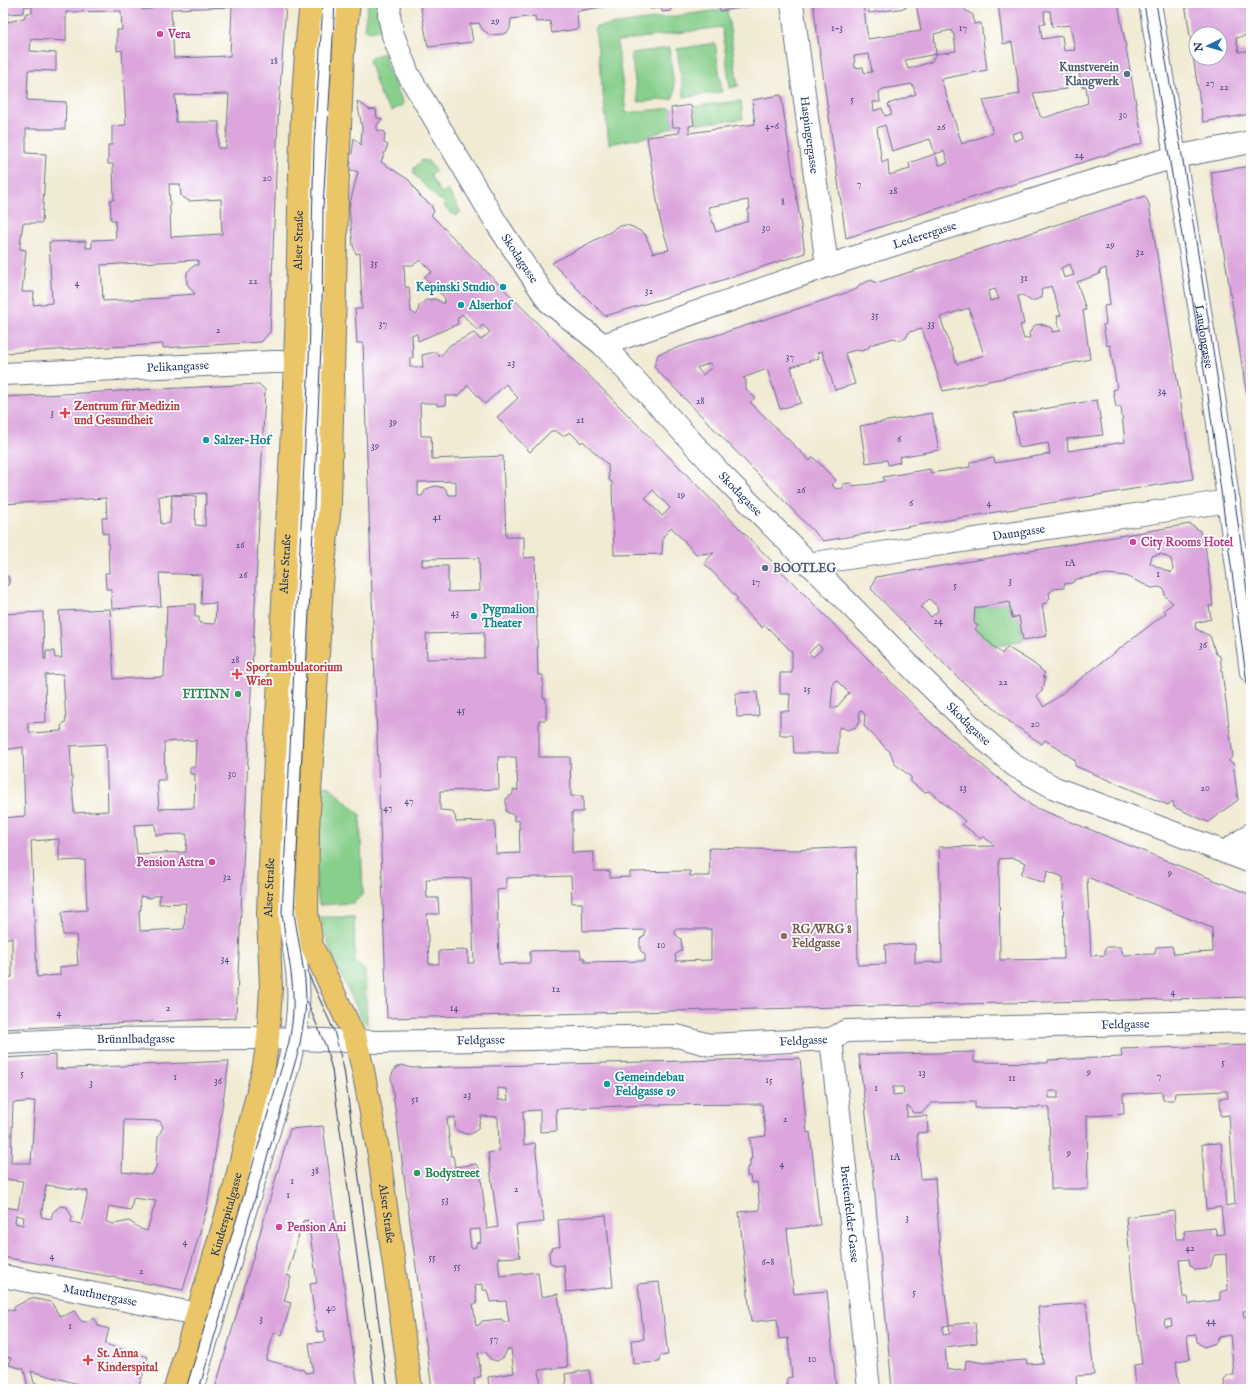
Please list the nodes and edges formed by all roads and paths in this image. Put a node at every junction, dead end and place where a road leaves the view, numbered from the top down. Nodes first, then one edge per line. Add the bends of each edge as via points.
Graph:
1 (311, 3) edge
2 (329, 3) edge
3 (349, 3) edge
4 (390, 3) edge
5 (792, 3) edge
6 (1150, 3) edge
7 (1251, 142) edge
8 (1175, 157) junction
9 (827, 266) junction
10 (603, 345) junction
11 (305, 364) junction
12 (3, 374) edge
13 (333, 398) junction
14 (1229, 501) junction
15 (808, 564) junction
16 (1251, 672) edge
17 (1251, 834) edge
18 (1225, 852) junction
19 (1251, 862) edge
20 (1251, 1021) edge
21 (268, 1038) junction
22 (296, 1039) junction
23 (831, 1039) junction
24 (356, 1040) junction
25 (3, 1043) edge
26 (3, 1276) edge
27 (197, 1314) junction
28 (175, 1389) edge
29 (192, 1389) edge
30 (411, 1389) edge
31 (869, 1389) edge

1 - 11 main road, Alser Straße via 298,183
2 - 11 street
3 - 13 main road, Alser Straße via 343,52 336,199
4 - 10 street, Skodagasse via 393,35 408,74 497,224 549,302
5 - 9 street, Haspingergasse
6 - 8 street, Laudongasse
7 - 8 street, Lederergasse
8 - 9 street, Lederergasse
8 - 14 street, Laudongasse
9 - 10 street, Lederergasse
10 - 15 street, Skodagasse via 669,419
11 - 12 street, Pelikangasse
11 - 13 street via 320,370
11 - 21 main road, Alser Straße via 270,867 268,913 271,988
11 - 22 street via 288,905 298,981 299,1012
13 - 24 main road, Alser Straße via 330,504 322,591 310,806 307,912 312,946
14 - 15 street, Daungasse
14 - 16 street, Laudongasse
15 - 18 street, Skodagasse via 983,738 1015,766 1055,788
17 - 18 street
18 - 19 street, Skodagasse
20 - 23 street, Feldgasse via 846,1032
21 - 22 street
21 - 25 street, Brünnlbadgasse via 86,1039
21 - 27 main road, Kinderspitalgasse via 264,1066 234,1189
22 - 24 street
22 - 29 street
23 - 24 street, Feldgasse via 710,1045 677,1036 379,1042
23 - 31 street, Breitenfelder Gasse
24 - 30 main road, Alser Straße via 379,1155
26 - 27 street, Mauthnergasse
27 - 28 main road, Kinderspitalgasse

